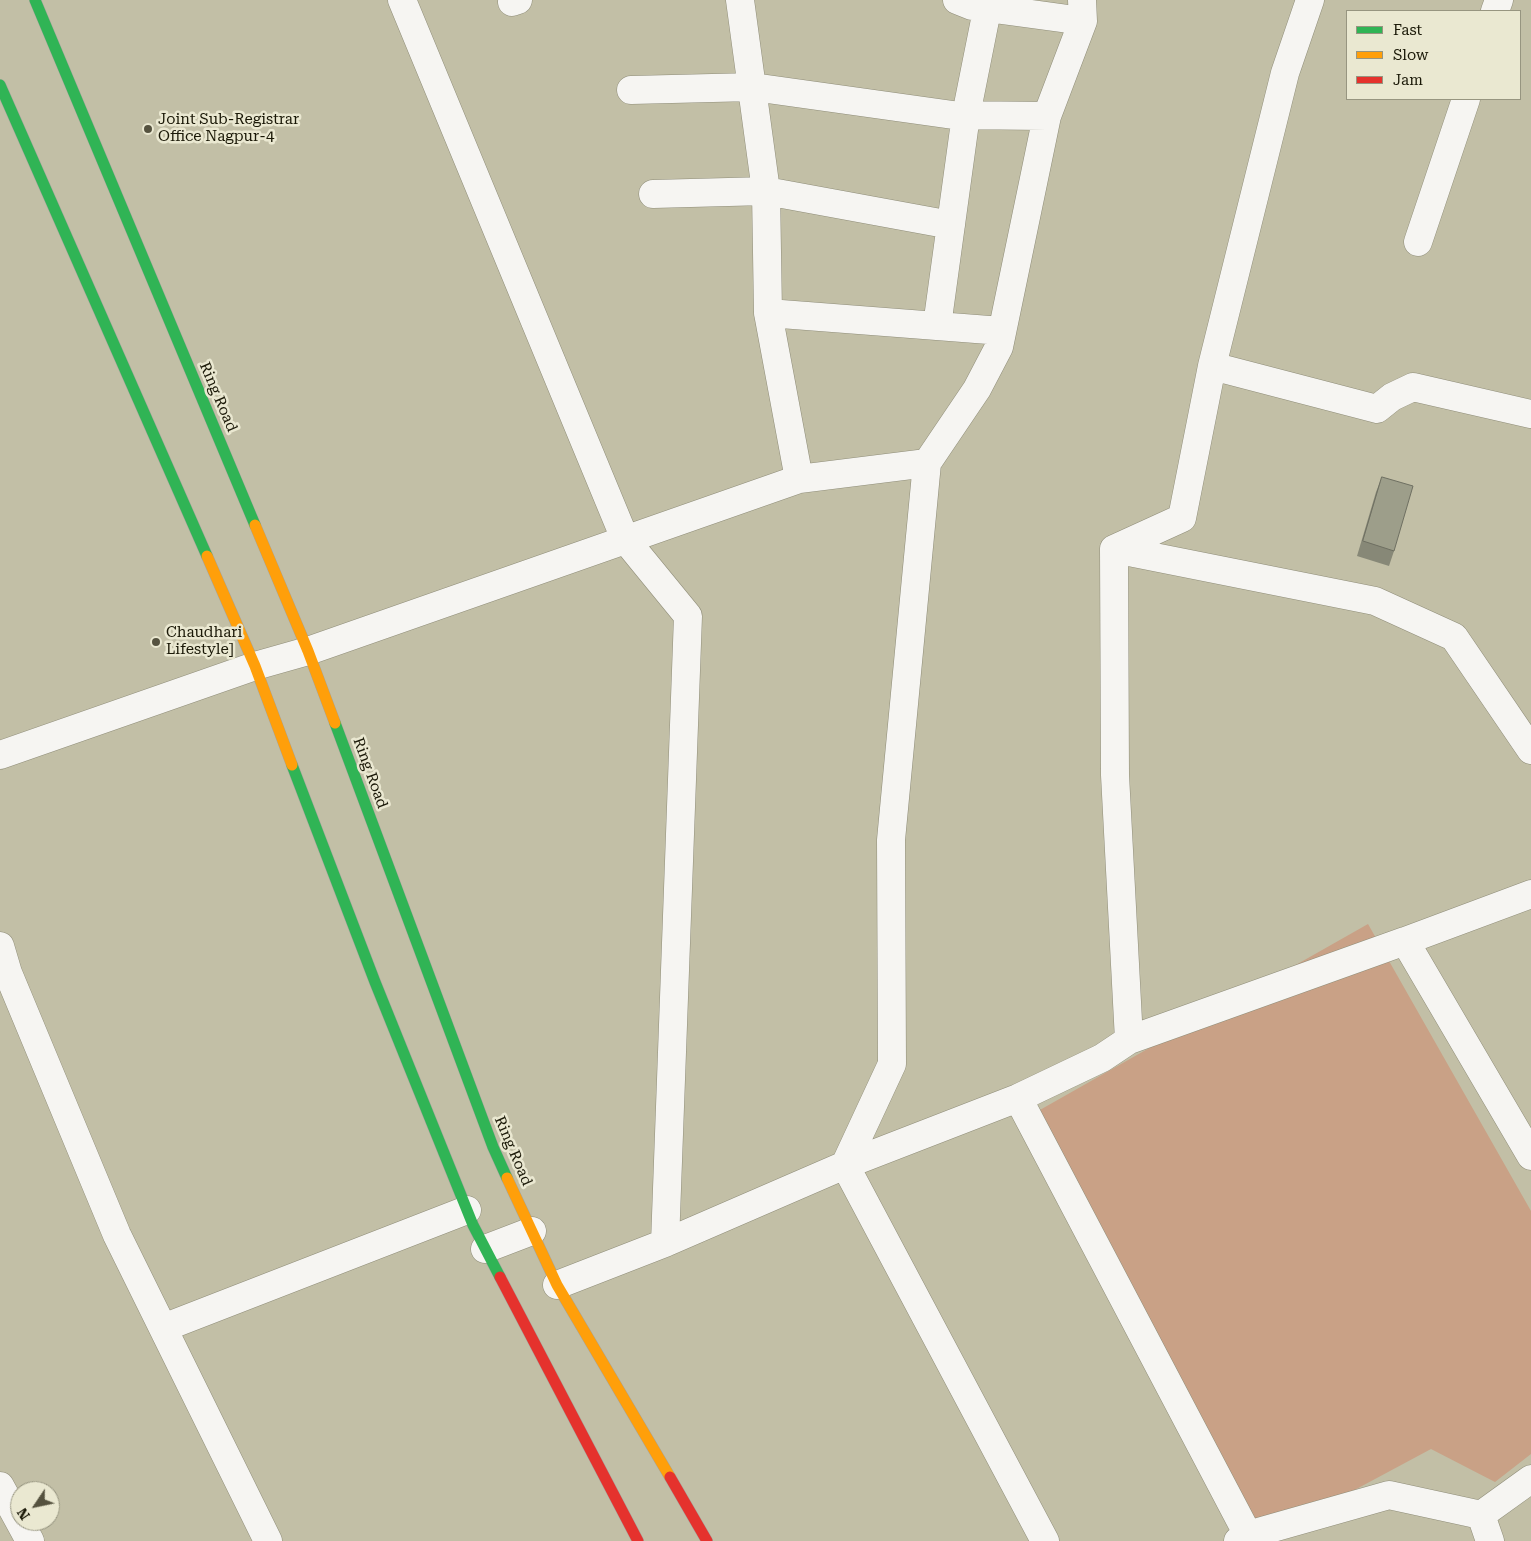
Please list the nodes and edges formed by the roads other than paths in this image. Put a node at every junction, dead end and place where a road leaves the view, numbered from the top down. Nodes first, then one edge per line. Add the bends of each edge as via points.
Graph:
1 (35, 0) edge
2 (402, 0) edge
3 (740, 0) edge
4 (957, 0) edge
5 (1310, 0) edge
6 (988, 4) edge
7 (1082, 10) edge
8 (0, 85) edge
9 (753, 87) junction
10 (631, 90) dead end
11 (1466, 100) edge
12 (966, 115) junction
13 (1047, 116) junction
14 (766, 191) junction
15 (653, 194) dead end
16 (951, 225) junction
17 (1418, 242) dead end
18 (768, 313) junction
19 (937, 326) junction
20 (1002, 331) junction
21 (1212, 366) junction
22 (1531, 414) edge
23 (927, 463) junction
24 (799, 479) junction
25 (625, 539) junction
26 (1114, 549) junction
27 (308, 651) junction
28 (255, 666) junction
29 (1531, 750) edge
30 (0, 755) edge
31 (1531, 894) edge
32 (1405, 941) junction
33 (0, 946) edge
34 (4, 975) edge
35 (1129, 1040) junction
36 (1018, 1098) junction
37 (1531, 1156) edge
38 (845, 1165) junction
39 (467, 1210) junction
40 (532, 1230) junction
41 (665, 1243) junction
42 (485, 1249) junction
43 (557, 1285) junction
44 (163, 1328) junction
45 (1531, 1479) edge
46 (0, 1486) edge
47 (1481, 1515) junction
48 (1243, 1538) edge
49 (30, 1541) edge
50 (268, 1541) edge
51 (638, 1541) edge
52 (707, 1541) edge
53 (1045, 1541) edge
54 (1490, 1541) edge

1 - 27 main road, Ring Road
2 - 25 street
3 - 9 street
4 - 6 street via 972,6
5 - 21 street via 1285,73
6 - 7 street
6 - 12 street
7 - 13 street
8 - 28 main road
9 - 10 street
9 - 12 street
9 - 14 street
11 - 17 street
12 - 13 street
12 - 16 street
13 - 20 street
14 - 15 street
14 - 16 street
14 - 18 street
16 - 19 street
18 - 19 street
18 - 24 street
19 - 20 street
20 - 23 street via 999,347 977,389
21 - 22 street via 1377,409 1413,387
21 - 26 street via 1182,518
23 - 24 street
23 - 38 street via 891,840 892,1064
24 - 25 street
25 - 27 street
25 - 41 street via 688,616
26 - 29 street via 1376,601 1454,637
26 - 35 street via 1114,774
27 - 28 street
27 - 40 main road, Ring Road via 493,1147
28 - 30 street
28 - 39 main road
31 - 32 street
32 - 35 street
32 - 37 street
33 - 34 street
34 - 44 street via 118,1235
35 - 36 street via 1102,1058
36 - 38 street
36 - 48 street
38 - 41 street
38 - 53 street
39 - 42 main road
39 - 44 street
40 - 42 street
40 - 43 main road, Ring Road
41 - 43 street
42 - 51 main road
43 - 52 main road, Ring Road
44 - 50 street
45 - 47 street
46 - 49 street
47 - 48 street via 1389,1495
47 - 54 street

